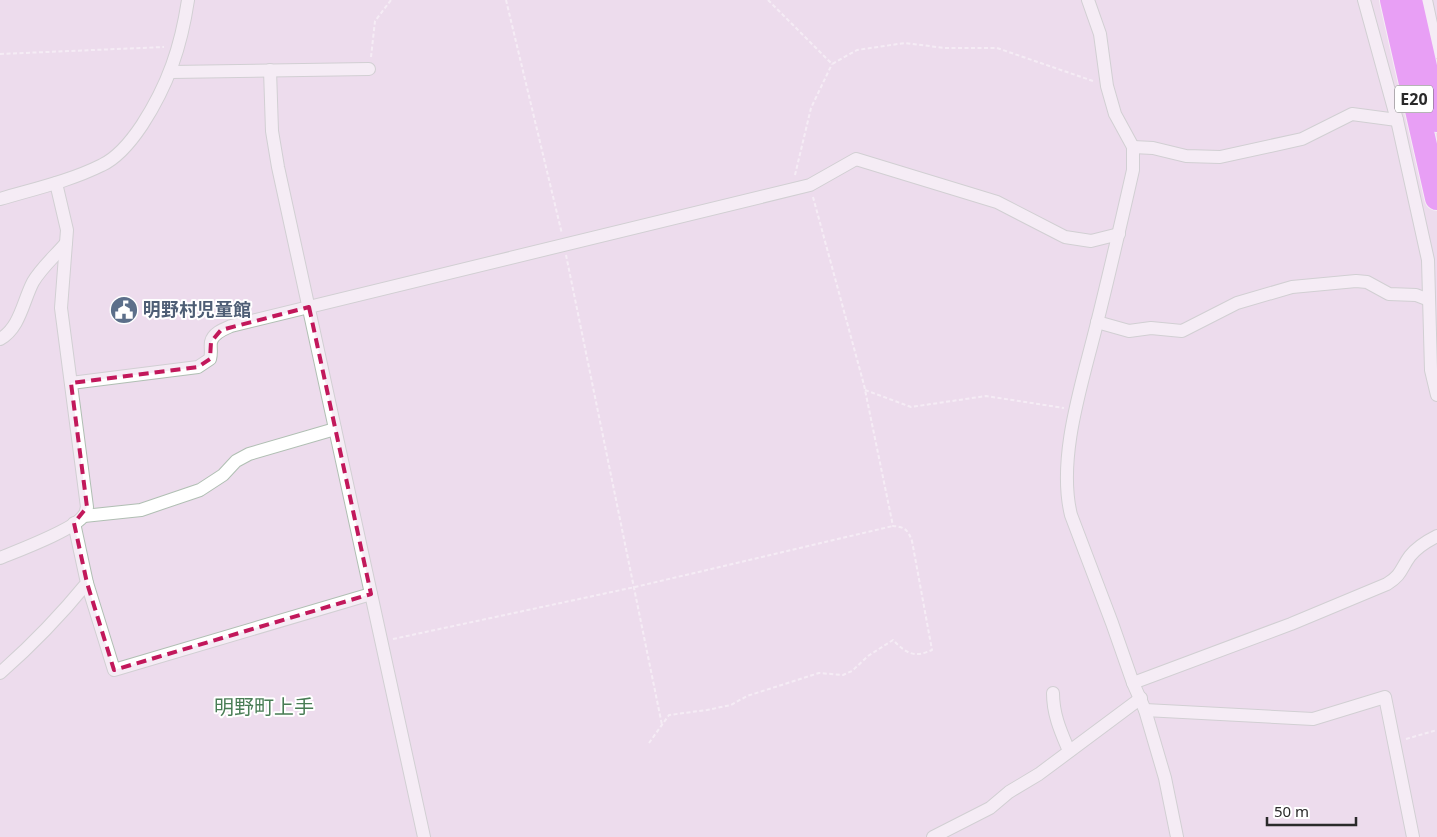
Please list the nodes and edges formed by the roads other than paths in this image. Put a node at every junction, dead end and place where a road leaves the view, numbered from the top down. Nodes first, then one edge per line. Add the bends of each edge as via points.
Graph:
1 (188, 0) edge
2 (1088, 0) edge
3 (1364, 0) edge
4 (1392, 0) edge
5 (1410, 0) edge
6 (1426, 0) edge
7 (1437, 52) edge
8 (369, 69) road end
9 (270, 70) junction
10 (171, 72) junction
11 (1396, 120) junction
12 (1437, 120) edge
13 (1133, 147) junction
14 (56, 183) junction
15 (1437, 198) edge
16 (0, 199) edge
17 (1118, 234) junction
18 (66, 243) junction
19 (1429, 300) junction
20 (309, 307) junction
21 (1097, 322) junction
22 (0, 339) edge
23 (71, 383) junction
24 (1437, 394) edge
25 (336, 429) junction
26 (79, 520) junction
27 (1437, 536) edge
28 (0, 558) edge
29 (87, 583) junction
30 (371, 594) junction
31 (0, 673) edge
32 (1133, 683) junction
33 (1053, 693) dead end
34 (1143, 704) junction
35 (1069, 751) junction
36 (424, 837) edge
37 (933, 837) edge
38 (1177, 837) edge
39 (1414, 837) edge

1 - 10 street
2 - 13 street via 1100,34 1107,86 1115,114
3 - 11 street
4 - 15 highway, E20
5 - 12 highway, E20
6 - 7 street
8 - 9 street
9 - 10 street
9 - 20 street via 272,131
10 - 14 street via 152,110 120,152 103,165
11 - 13 street via 1352,114 1302,139 1220,157 1186,156
11 - 19 street via 1428,260
13 - 17 street via 1133,170
14 - 16 street
14 - 18 street via 67,230
17 - 20 street via 1091,241 1065,237 996,202 856,159 810,185
17 - 21 street
18 - 22 street via 34,281 15,326
18 - 23 street via 62,308
19 - 21 street via 1416,295 1389,294 1367,282 1356,281 1292,287 1237,303 1182,331 1151,328 1129,331
19 - 24 street via 1431,370
20 - 23 street via 221,330 211,342 210,360 198,366
20 - 25 street
21 - 32 street via 1076,410 1066,480 1067,498
23 - 26 street via 87,508
25 - 26 street via 249,454 200,490 140,510
25 - 30 street
26 - 28 street via 44,540
26 - 29 street
27 - 32 street via 1411,554 1397,578 1387,584
29 - 30 street via 114,670
29 - 31 street via 61,614
30 - 36 street
32 - 34 street
33 - 35 street via 1057,723
34 - 35 street
34 - 38 street via 1165,778
34 - 39 street via 1313,719 1385,697
35 - 37 street via 990,808

